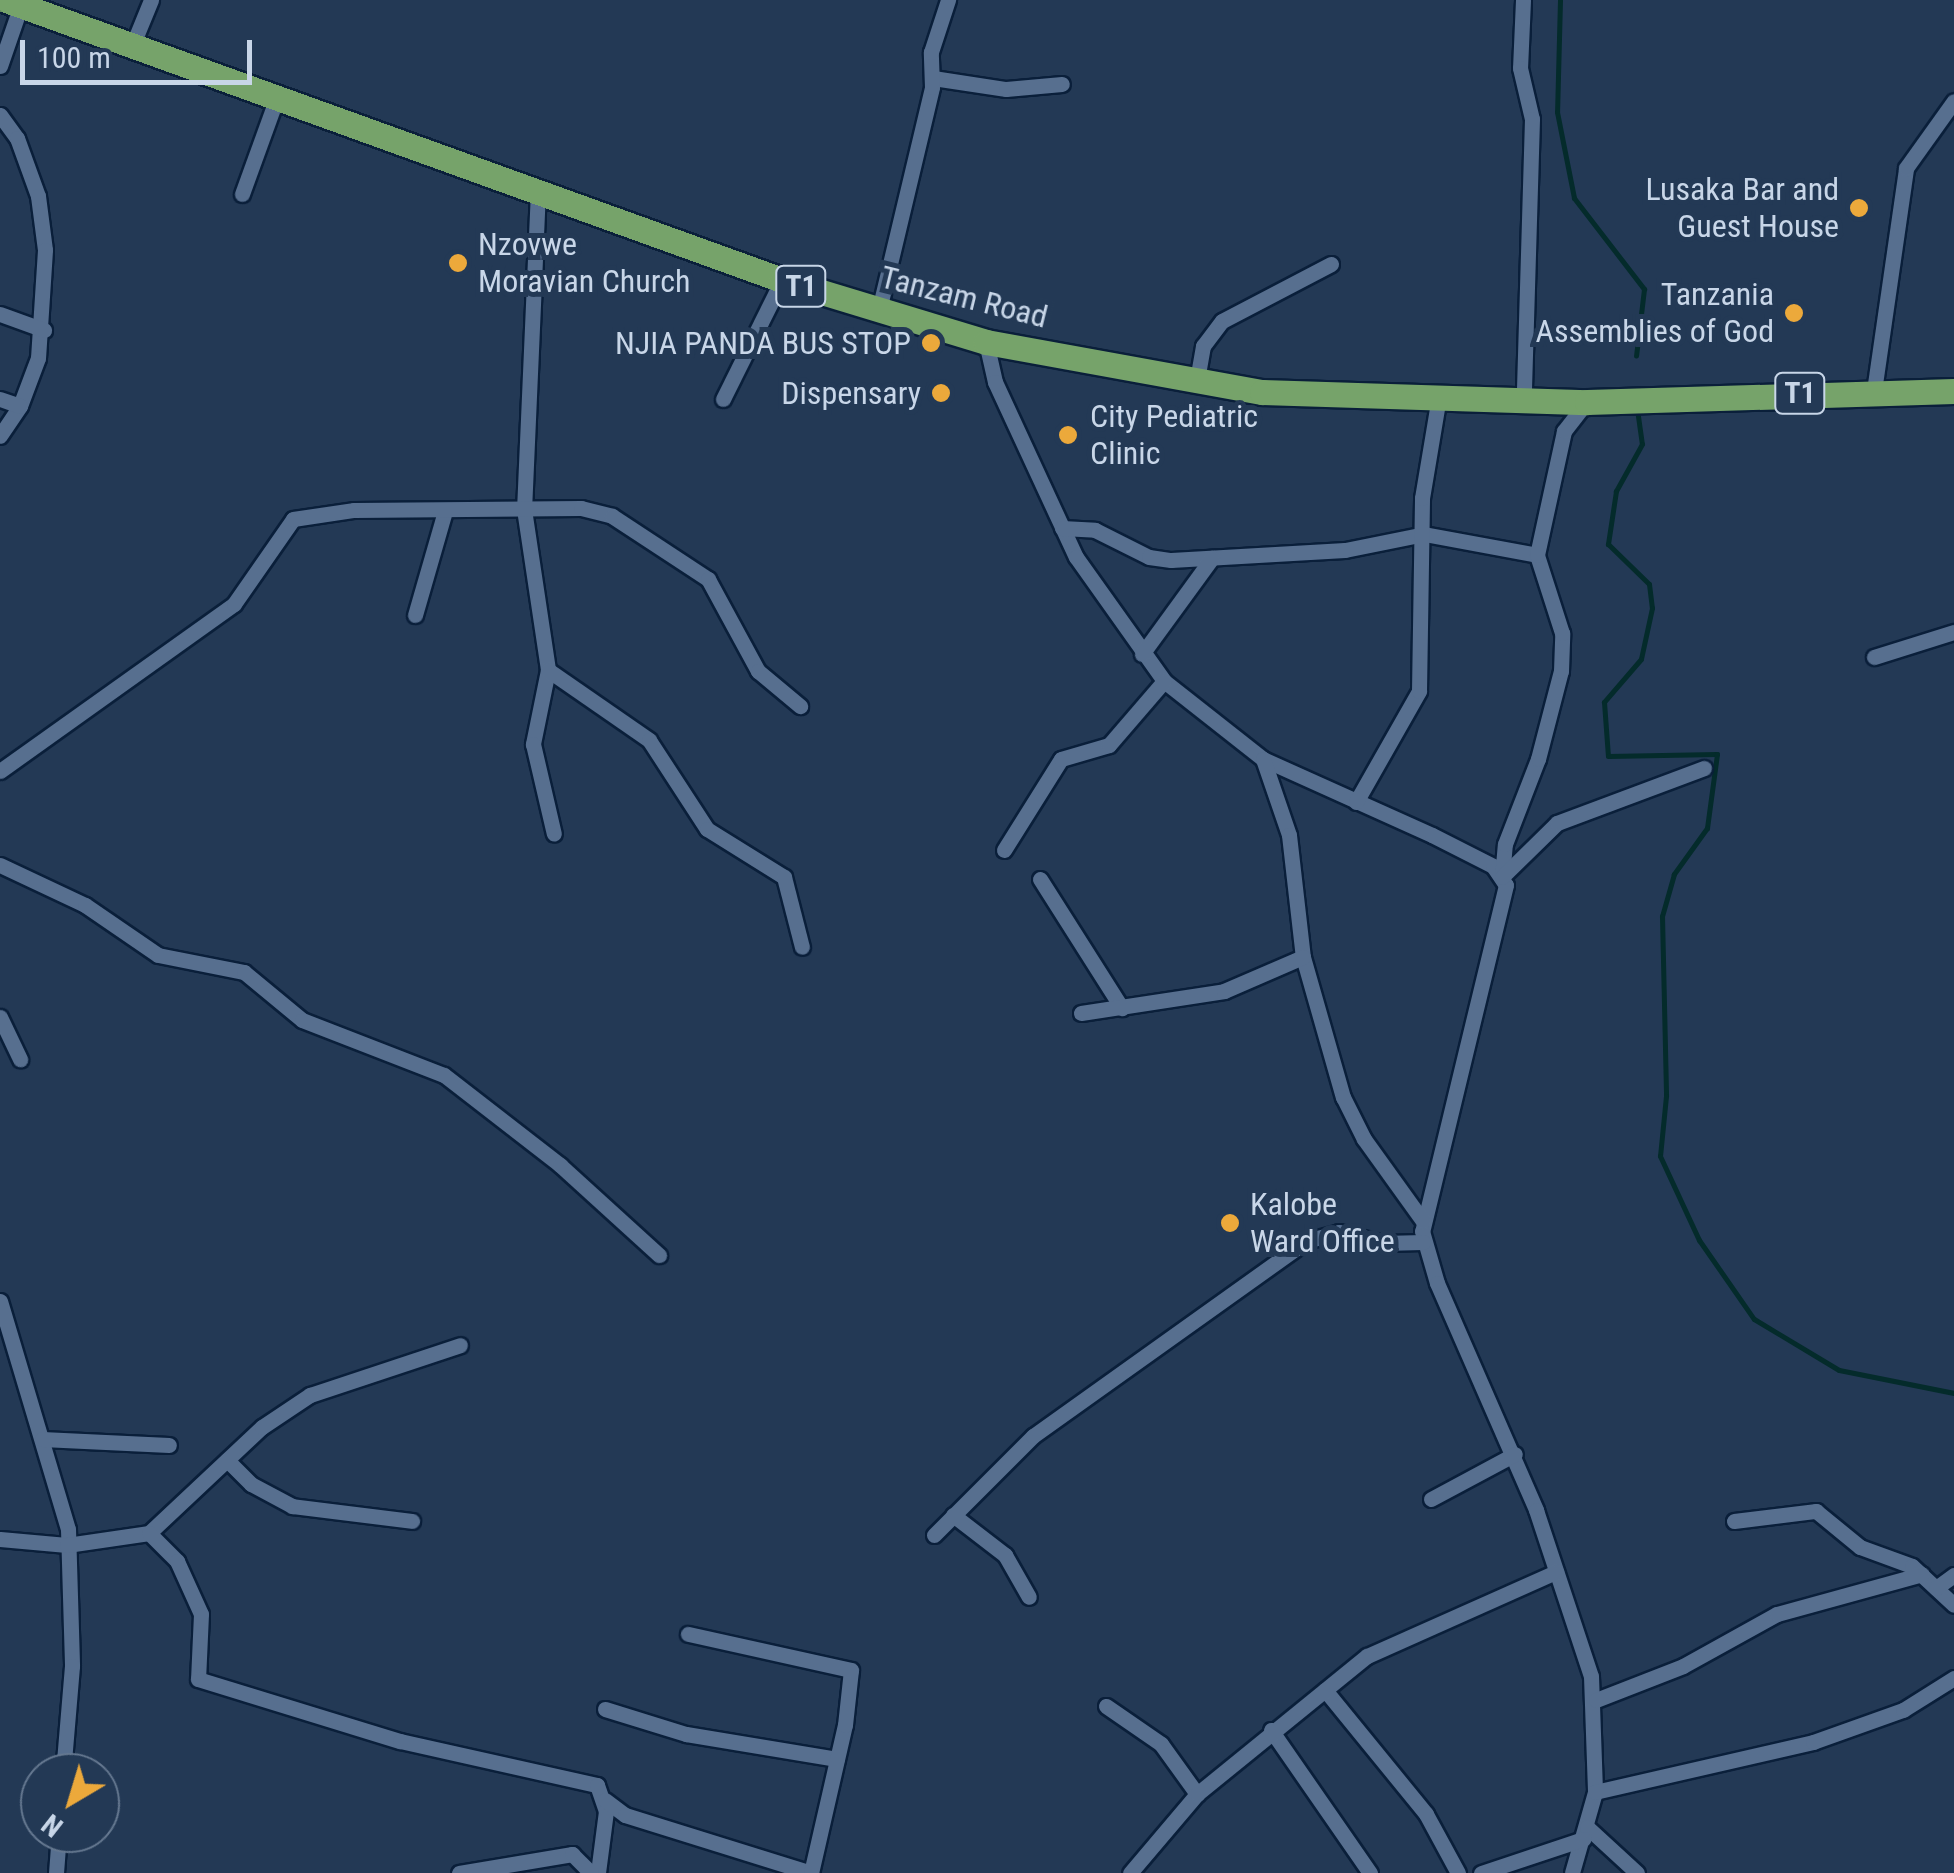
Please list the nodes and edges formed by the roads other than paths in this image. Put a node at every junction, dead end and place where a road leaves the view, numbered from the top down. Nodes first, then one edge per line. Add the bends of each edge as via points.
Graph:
1 (151, 0) edge
2 (948, 0) edge
3 (1523, 0) edge
4 (14, 3) edge
5 (133, 44) junction
6 (0, 66) edge
7 (932, 78) junction
8 (1062, 84) dead end
9 (276, 100) junction
10 (1954, 101) edge
11 (0, 115) edge
12 (538, 190) junction
13 (242, 194) dead end
14 (1331, 264) dead end
15 (782, 280) junction
16 (878, 310) junction
17 (0, 314) edge
18 (44, 330) junction
19 (986, 342) junction
20 (1197, 380) junction
21 (1874, 391) junction
22 (1954, 391) edge
23 (1439, 396) junction
24 (1524, 396) junction
25 (0, 399) edge
26 (723, 399) dead end
27 (1587, 402) junction
28 (20, 406) junction
29 (0, 436) edge
30 (524, 509) junction
31 (445, 511) junction
32 (1062, 528) junction
33 (1424, 534) junction
34 (1537, 555) junction
35 (1212, 558) junction
36 (415, 616) dead end
37 (1953, 634) edge
38 (1142, 654) junction
39 (1874, 657) dead end
40 (548, 670) junction
41 (1164, 681) junction
42 (800, 706) dead end
43 (1263, 759) junction
44 (1704, 768) dead end
45 (0, 771) edge
46 (1356, 802) junction
47 (554, 834) dead end
48 (1004, 850) dead end
49 (0, 865) edge
50 (1502, 877) junction
51 (1040, 879) dead end
52 (802, 948) dead end
53 (1303, 957) junction
54 (1122, 1008) junction
55 (1080, 1013) dead end
56 (0, 1018) edge
57 (20, 1059) dead end
58 (1423, 1221) junction
59 (1423, 1242) junction
60 (659, 1255) dead end
61 (0, 1302) edge
62 (460, 1345) dead end
63 (42, 1439) junction
64 (169, 1445) dead end
65 (1515, 1454) junction
66 (227, 1460) junction
67 (1431, 1500) dead end
68 (952, 1515) junction
69 (412, 1520) dead end
70 (1734, 1521) dead end
71 (149, 1533) junction
72 (934, 1536) dead end
73 (0, 1539) edge
74 (67, 1545) junction
75 (1556, 1572) junction
76 (1922, 1574) junction
77 (1954, 1575) edge
78 (1936, 1588) junction
79 (1029, 1597) dead end
80 (1954, 1605) edge
81 (688, 1634) dead end
82 (1954, 1678) edge
83 (1325, 1690) junction
84 (1596, 1700) junction
85 (1106, 1706) dead end
86 (605, 1709) dead end
87 (1271, 1730) junction
88 (65, 1753) edge
89 (837, 1759) junction
90 (1595, 1792) junction
91 (1197, 1794) junction
92 (605, 1800) junction
93 (1585, 1833) junction
94 (459, 1873) edge
95 (595, 1873) edge
96 (1130, 1873) edge
97 (1370, 1873) edge
98 (1458, 1873) edge
99 (1482, 1873) edge
100 (1572, 1873) edge
101 (1637, 1873) edge

1 - 5 street
2 - 7 street via 931,52
3 - 24 street via 1520,68 1532,119
4 - 5 highway, Tanzam Road / T1
4 - 6 street
5 - 9 highway, Tanzam Road / T1
7 - 8 street via 1006,89
7 - 16 street
9 - 12 highway, Tanzam Road / T1
9 - 13 street
10 - 21 street via 1906,168
11 - 18 street via 18,138 38,196
12 - 15 highway, Tanzam Road / T1
12 - 30 street
14 - 20 street via 1222,321 1203,346
15 - 16 highway, Tanzam Road / T1
15 - 26 street
16 - 19 highway, Tanzam Road / T1
17 - 18 street
18 - 28 street
19 - 20 highway, Tanzam Road / T1
19 - 32 street via 995,382
20 - 23 highway, Tanzam Road / T1 via 1262,392
21 - 22 highway, Tanzam Road / T1
21 - 27 highway, Tanzam Road / T1
23 - 24 highway, Tanzam Road / T1
23 - 33 street via 1422,498
24 - 27 highway, Tanzam Road / T1
25 - 28 street
27 - 34 street via 1564,431
28 - 29 street
30 - 31 street
30 - 40 street
30 - 42 street via 593,510 674,552 708,579 758,671
31 - 36 street
31 - 45 street via 385,508 293,519 234,604
32 - 35 street via 1095,530 1149,557
32 - 38 street
33 - 34 street
33 - 35 street via 1345,550
33 - 46 street via 1418,691
34 - 50 street via 1562,634 1562,655 1538,759 1505,844
35 - 38 street
37 - 39 street
38 - 41 street
40 - 47 street via 533,734
40 - 52 street via 649,740 708,829 784,878
41 - 43 street
41 - 48 street via 1110,745 1061,758
43 - 46 street
43 - 53 street via 1289,835
44 - 50 street via 1556,822
46 - 50 street via 1432,835
49 - 60 street via 84,905 158,955 244,972 302,1020 444,1075 525,1135
50 - 58 street via 1503,909 1458,1064
51 - 54 street
53 - 54 street via 1224,991
53 - 58 street via 1353,1121
54 - 55 street
56 - 57 street
58 - 59 street
59 - 65 street
59 - 68 street via 1383,1244 1339,1232 1306,1241 1033,1436
61 - 63 street
62 - 66 street via 310,1396
63 - 64 street
63 - 74 street
65 - 67 street
65 - 75 street
66 - 69 street via 251,1484 292,1506
66 - 71 street
68 - 72 street
68 - 79 street via 1005,1555
70 - 76 street via 1812,1510 1851,1541
71 - 74 street
71 - 92 street via 177,1561 194,1594 200,1614 196,1672 205,1684 400,1741 586,1779
73 - 74 street
74 - 88 street via 72,1666
75 - 83 street via 1394,1640
75 - 84 street
76 - 78 street
76 - 84 street via 1778,1614 1683,1666
77 - 78 street
78 - 80 street
81 - 89 street via 851,1670
82 - 90 street via 1903,1710 1813,1742
83 - 87 street
83 - 98 street via 1426,1814
84 - 90 street
85 - 91 street via 1161,1744
86 - 89 street via 686,1734
87 - 91 street
87 - 97 street
89 - 92 street via 810,1873 625,1815
90 - 93 street
91 - 96 street
92 - 95 street
93 - 99 street
93 - 100 street
93 - 101 street
94 - 95 street via 572,1854

